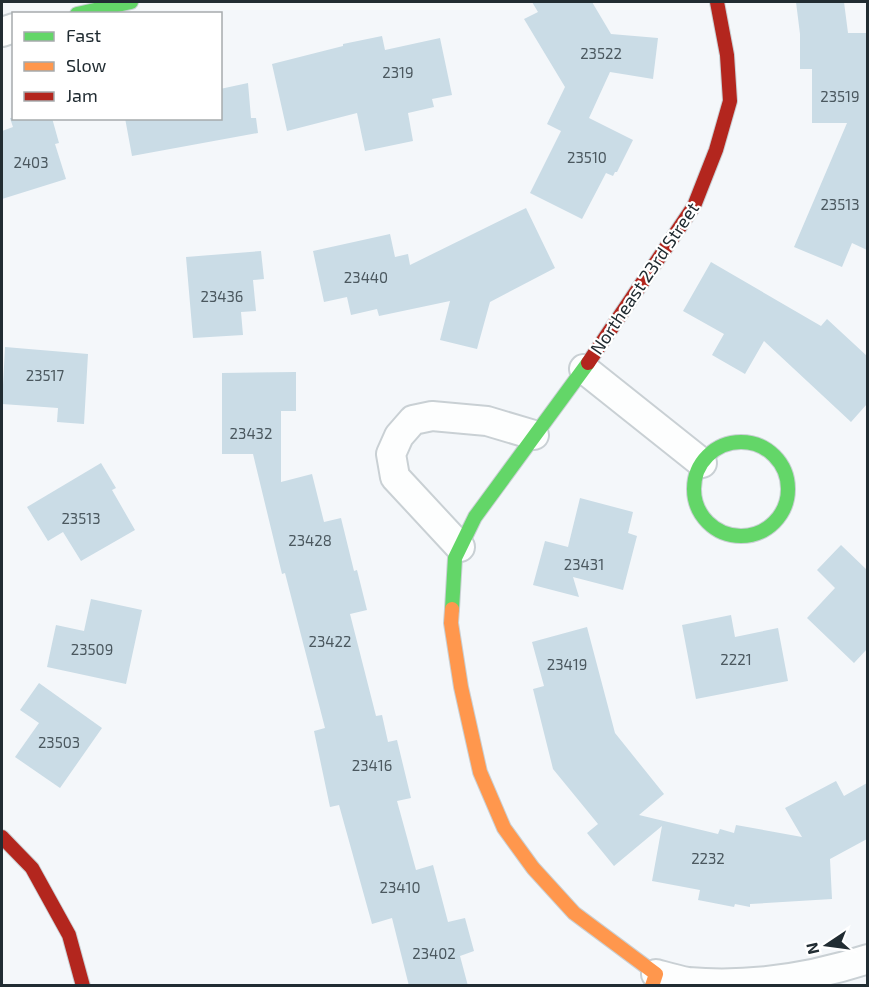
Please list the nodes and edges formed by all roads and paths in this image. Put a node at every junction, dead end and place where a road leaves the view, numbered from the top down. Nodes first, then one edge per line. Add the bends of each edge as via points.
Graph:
1 (131, 2) edge
2 (717, 2) edge
3 (86, 12) edge
4 (584, 369) junction
5 (534, 435) junction
6 (702, 462) junction
7 (458, 552) junction
8 (2, 837) edge
9 (867, 959) edge
10 (654, 980) edge
11 (84, 986) edge

1 - 3 street
2 - 4 street, Northeast 23rd Street via 730,101 716,150 694,206
4 - 5 street, Northeast 23rd Street
4 - 6 street
5 - 7 street, Northeast 23rd Street via 475,517
5 - 7 street via 487,421 432,416 413,420 399,436 391,454 395,477
6 - 6 street via 694,491 704,518 715,528 743,536 758,533 781,514 788,483 773,455 744,442 713,451
7 - 10 street via 451,623 461,687 480,772 504,828 533,868 574,913
8 - 11 street via 32,868 43,887 69,935
9 - 10 street via 825,973 777,982

